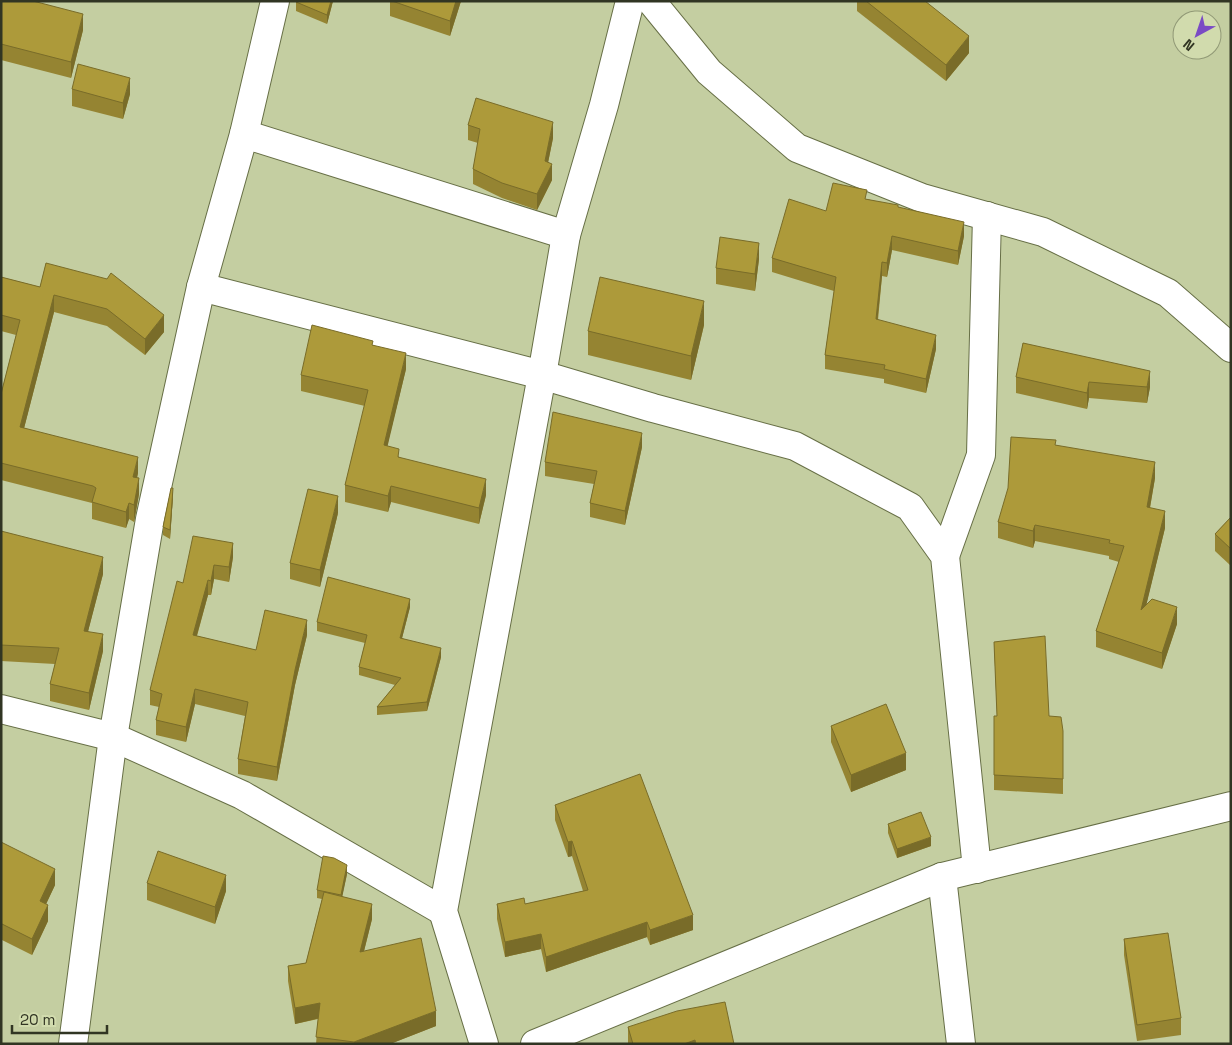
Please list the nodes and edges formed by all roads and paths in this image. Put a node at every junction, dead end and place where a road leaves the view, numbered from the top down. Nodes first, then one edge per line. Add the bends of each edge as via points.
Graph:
1 (276, 1) edge
2 (630, 1) edge
3 (651, 1) edge
4 (244, 134) junction
5 (987, 216) junction
6 (566, 234) junction
7 (201, 288) junction
8 (1231, 348) edge
9 (542, 375) junction
10 (945, 556) junction
11 (1, 709) edge
12 (113, 737) junction
13 (1231, 806) edge
14 (976, 869) junction
15 (942, 878) junction
16 (443, 911) junction
17 (73, 1044) edge
18 (484, 1044) edge
19 (535, 1044) edge
20 (961, 1044) edge

1 - 4 street
2 - 6 street
3 - 5 street via 709,72 797,148 922,198
4 - 6 street
4 - 7 street
5 - 8 street via 1043,232 1168,293
5 - 10 street via 981,454
6 - 9 street
7 - 9 street
7 - 12 street via 150,519
9 - 10 street via 795,446 910,507
9 - 16 street
10 - 14 street
11 - 12 street
12 - 16 street via 242,795
12 - 17 street
13 - 14 street
14 - 15 street
15 - 19 street
15 - 20 street
16 - 18 street

